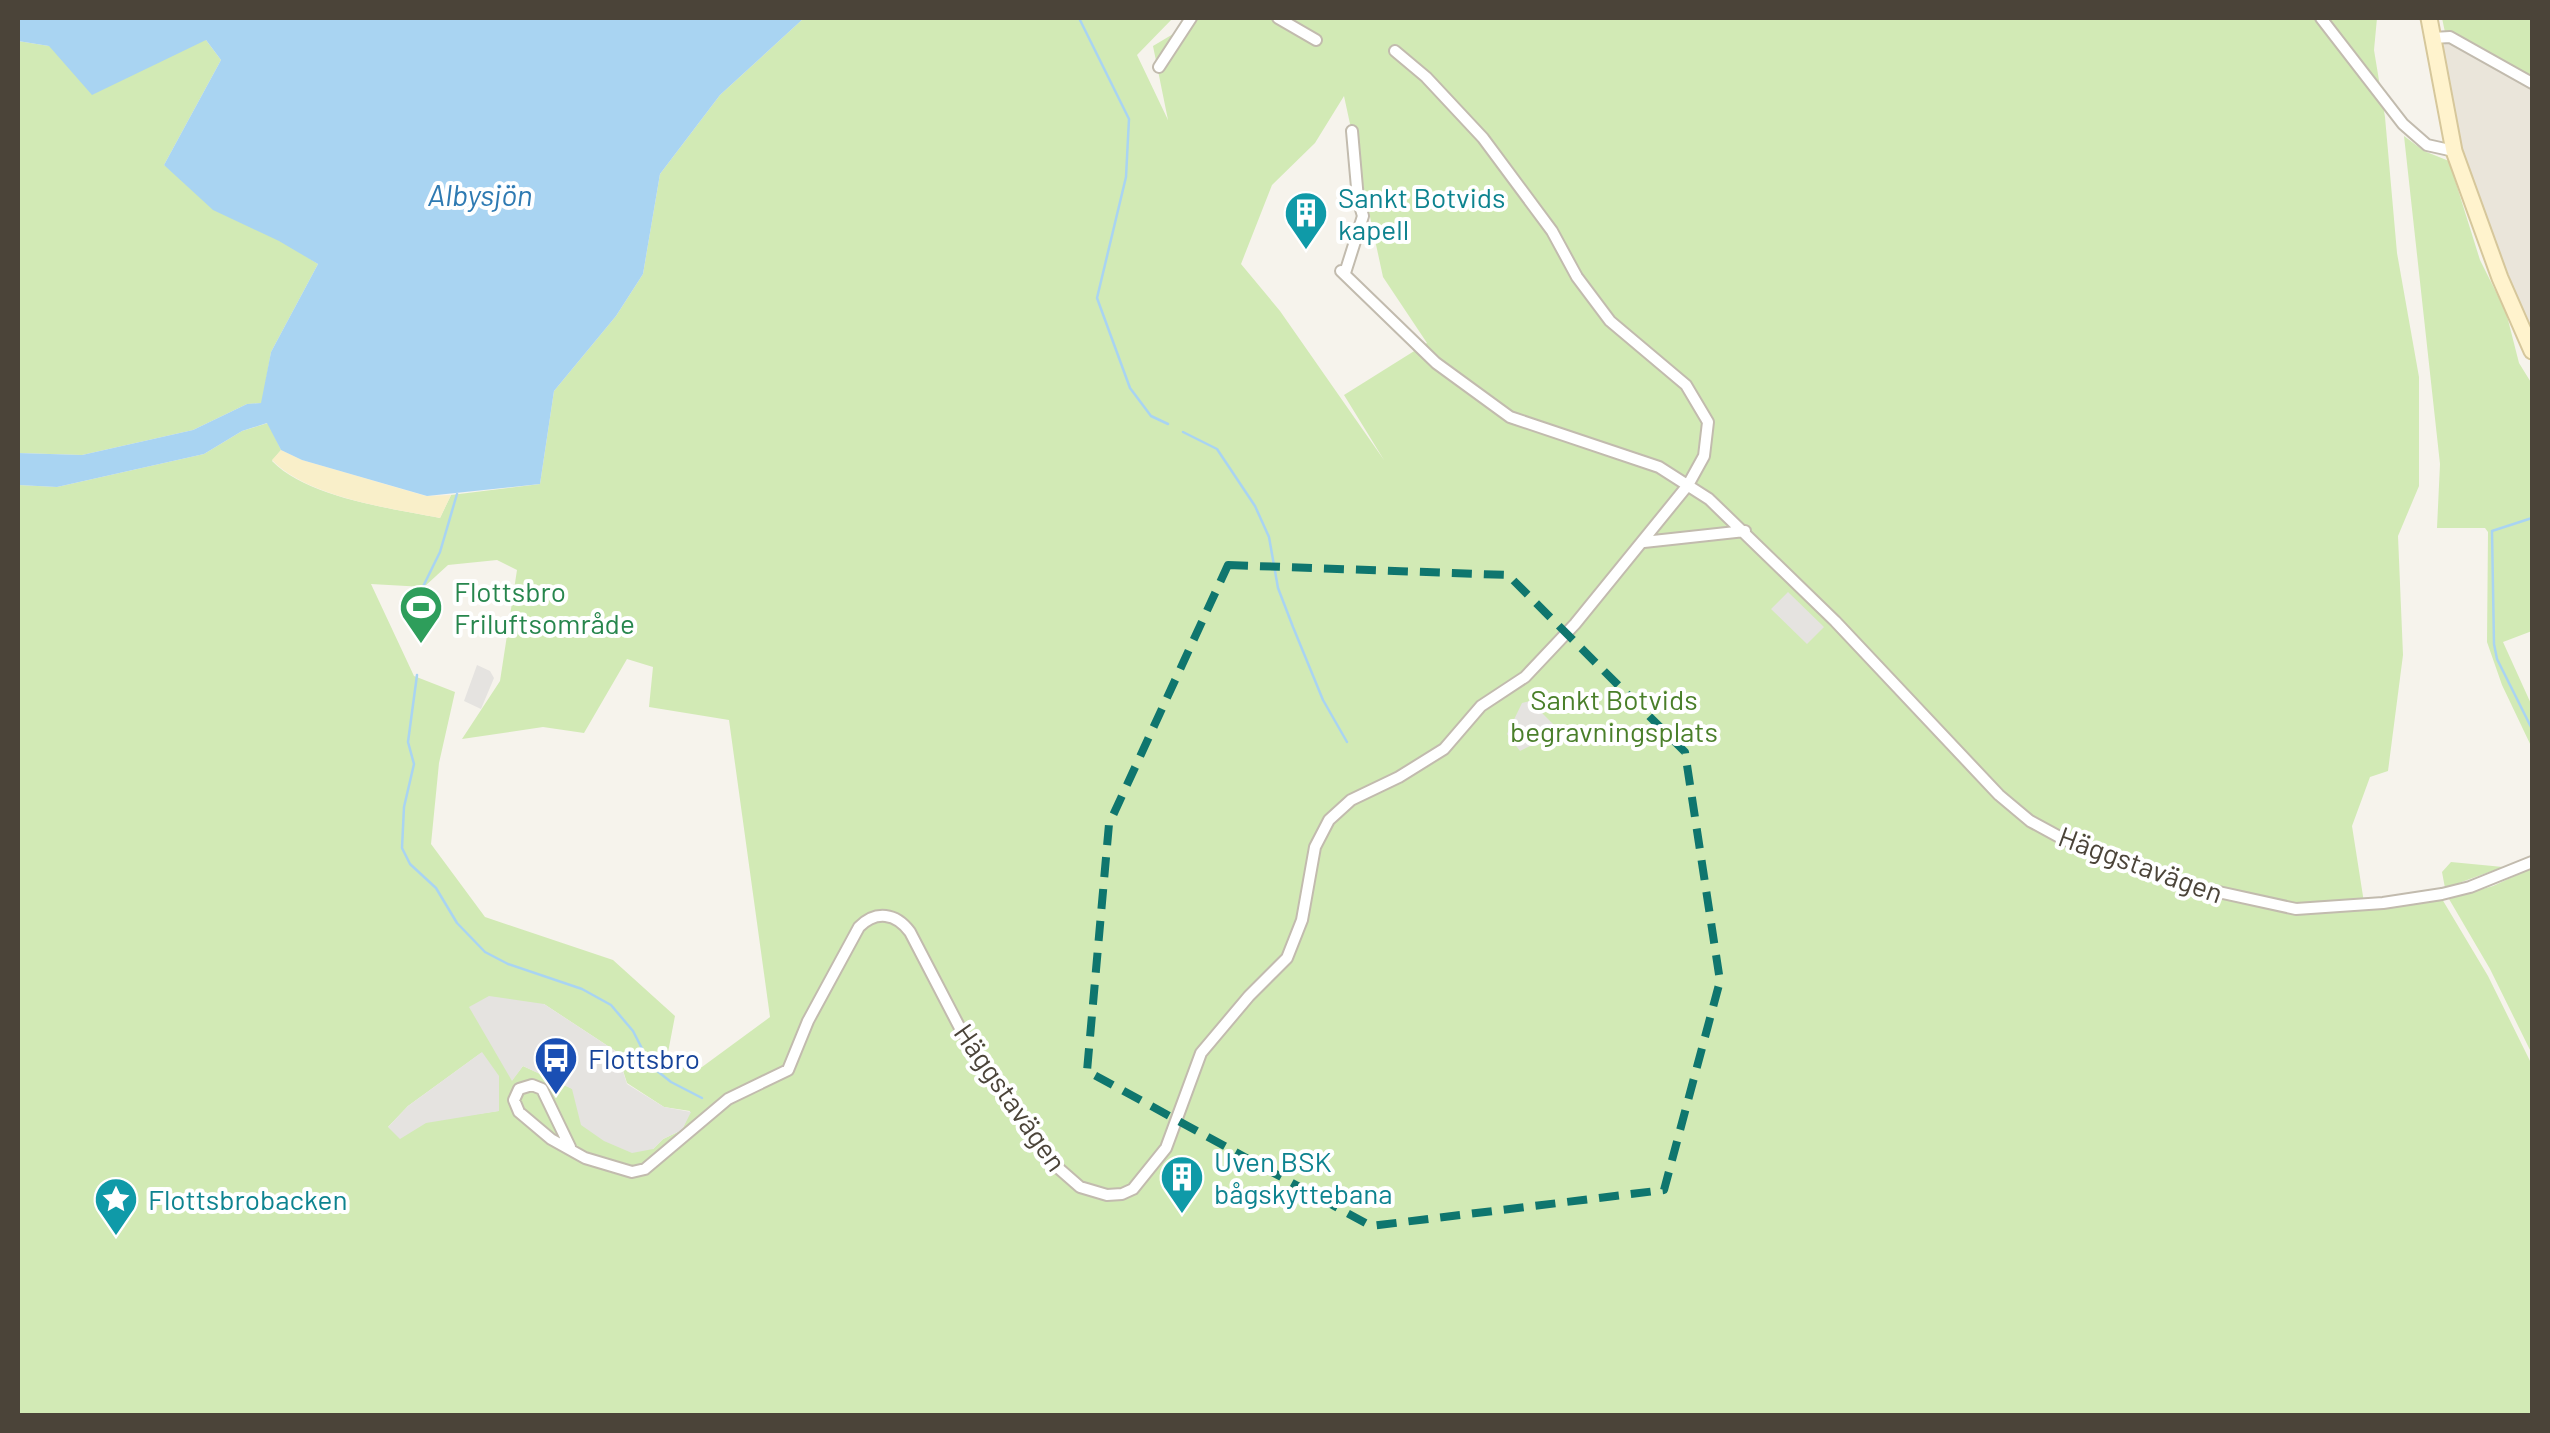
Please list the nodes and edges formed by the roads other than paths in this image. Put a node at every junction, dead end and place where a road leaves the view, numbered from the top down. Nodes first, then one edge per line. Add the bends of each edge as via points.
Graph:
1 (1191, 18) edge
2 (1278, 18) edge
3 (2321, 18) edge
4 (2430, 18) edge
5 (2434, 38) junction
6 (1316, 40) dead end
7 (1395, 51) dead end
8 (1159, 67) dead end
9 (2532, 84) edge
10 (1352, 130) dead end
11 (2454, 151) junction
12 (2532, 352) edge
13 (1688, 485) junction
14 (1745, 531) junction
15 (1643, 542) junction
16 (2532, 862) edge
17 (570, 1146) junction

1 - 8 street
2 - 6 street
3 - 11 street via 2402,124 2427,146
4 - 5 main road
5 - 9 street via 2450,37
5 - 11 main road
7 - 13 street via 1483,138 1610,320 1686,385 1708,422 1704,456
10 - 13 street, Häggstavägen via 1362,216 1343,272 1436,362 1510,417 1659,468
11 - 12 main road
13 - 14 street, Häggstavägen
13 - 15 street, Häggstavägen
14 - 15 street
14 - 16 street, Häggstavägen via 2000,794 2065,840 2190,886 2296,909 2442,894
15 - 17 street, Häggstavägen via 1526,678 1482,706 1444,748 1328,820 1287,958 1202,1053 1166,1148 1133,1189 1107,1194 1080,1187 1048,1159 962,1032 910,932 888,915 859,927 788,1070 728,1100 645,1169 620,1170
17 - 17 street via 542,1090 520,1089 514,1100 519,1112

